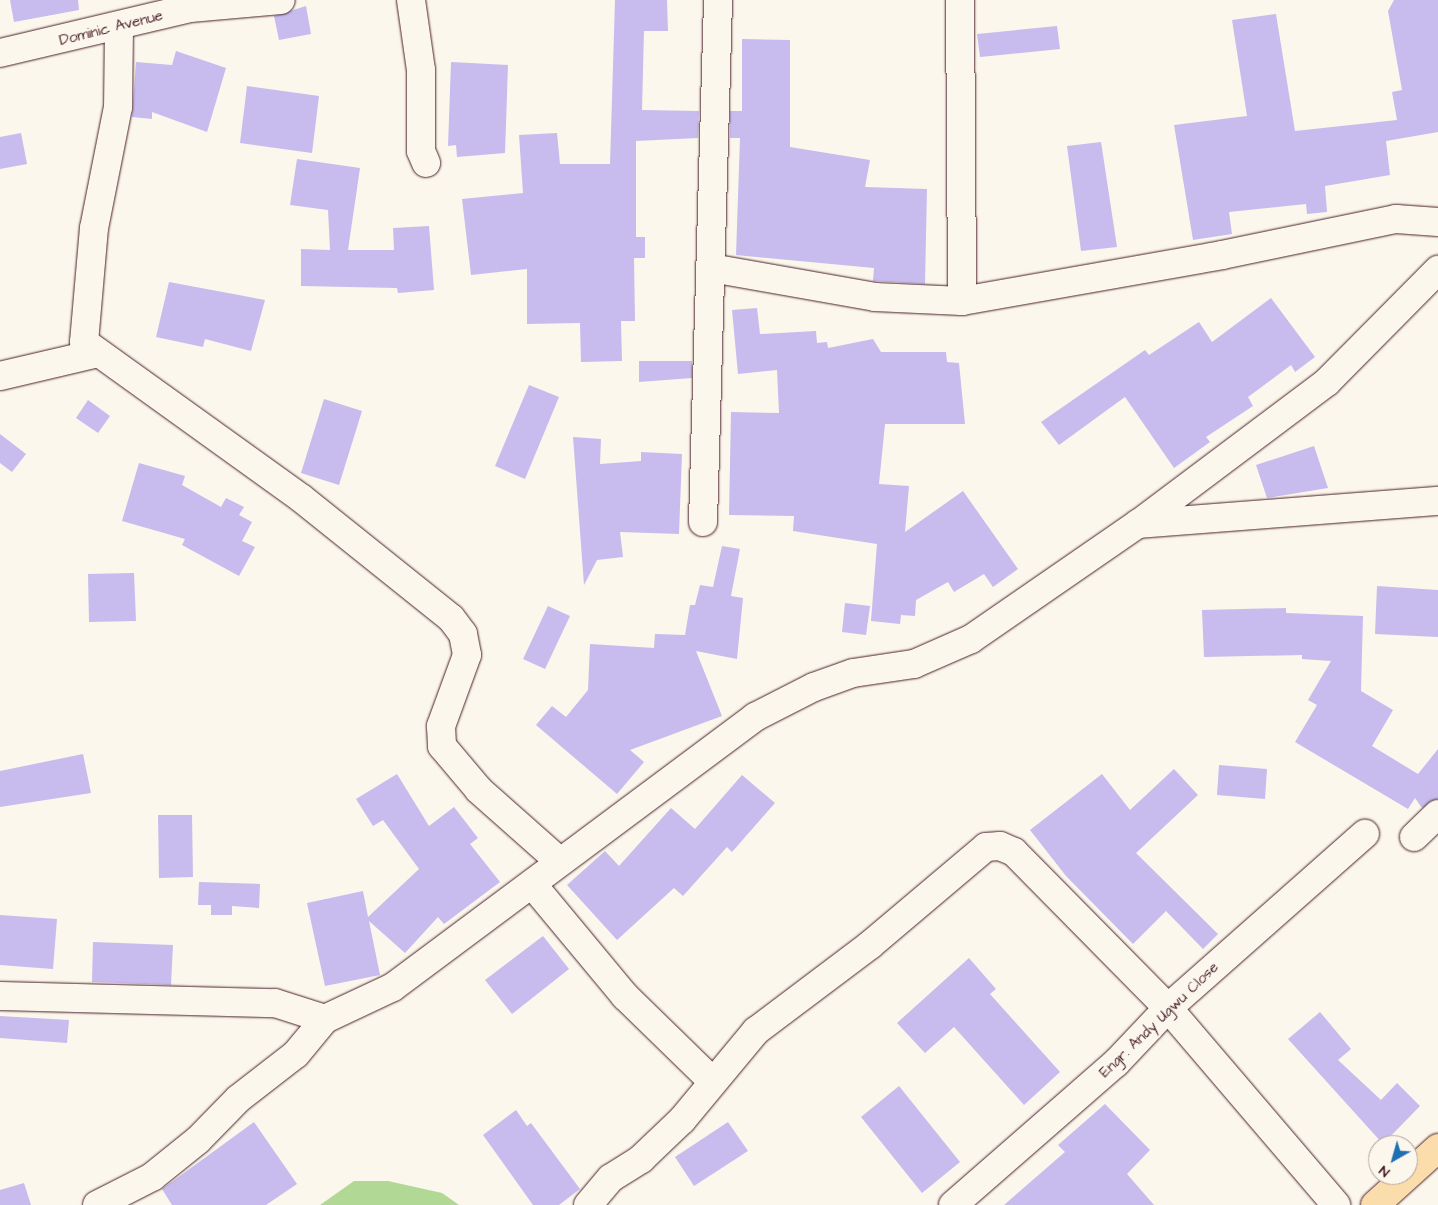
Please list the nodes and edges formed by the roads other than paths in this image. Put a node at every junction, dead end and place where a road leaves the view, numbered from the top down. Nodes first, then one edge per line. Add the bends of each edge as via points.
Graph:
1 (281, 0) edge
2 (411, 0) edge
3 (718, 0) edge
4 (960, 0) edge
5 (190, 4) edge
6 (119, 28) junction
7 (0, 53) edge
8 (426, 164) dead end
9 (1438, 222) edge
10 (711, 268) junction
11 (1438, 270) edge
12 (962, 301) junction
13 (94, 354) junction
14 (0, 376) edge
15 (1438, 501) edge
16 (703, 522) dead end
17 (1138, 524) junction
18 (1438, 814) edge
19 (1365, 834) dead end
20 (1414, 837) dead end
21 (559, 862) junction
22 (532, 884) junction
23 (0, 996) edge
24 (1168, 1008) junction
25 (325, 1019) junction
26 (711, 1080) junction
27 (1438, 1148) edge
28 (97, 1205) edge
29 (588, 1205) edge
30 (953, 1205) edge
31 (1336, 1205) edge
32 (1375, 1205) edge

1 - 5 street, Dominic Avenue
2 - 8 street via 421,70 421,151
3 - 10 street
4 - 12 street
5 - 6 street, Dominic Avenue
6 - 7 street, Dominic Avenue
6 - 13 street via 113,146 94,228 85,303 84,342
9 - 12 street via 1396,218 1222,255
10 - 12 street via 866,296
10 - 16 street
11 - 17 street via 1327,382
13 - 14 street
13 - 21 street via 155,390 195,424 301,498 451,618 463,634 467,655 441,726 442,746 478,790
15 - 17 street
17 - 21 street via 971,639 914,664 853,674 814,687 755,717
18 - 20 street
19 - 24 street, Engr. Andy Ugwu Close
21 - 22 street
22 - 25 street via 393,987
22 - 26 street via 625,996
23 - 25 street via 275,1004
24 - 26 street via 1014,852 986,847 870,945 756,1031
24 - 30 street, Engr. Andy Ugwu Close via 1116,1063
24 - 31 street
25 - 28 street via 296,1054 238,1099 198,1140 152,1177
26 - 29 street via 682,1120 641,1159 611,1178
27 - 32 main road

